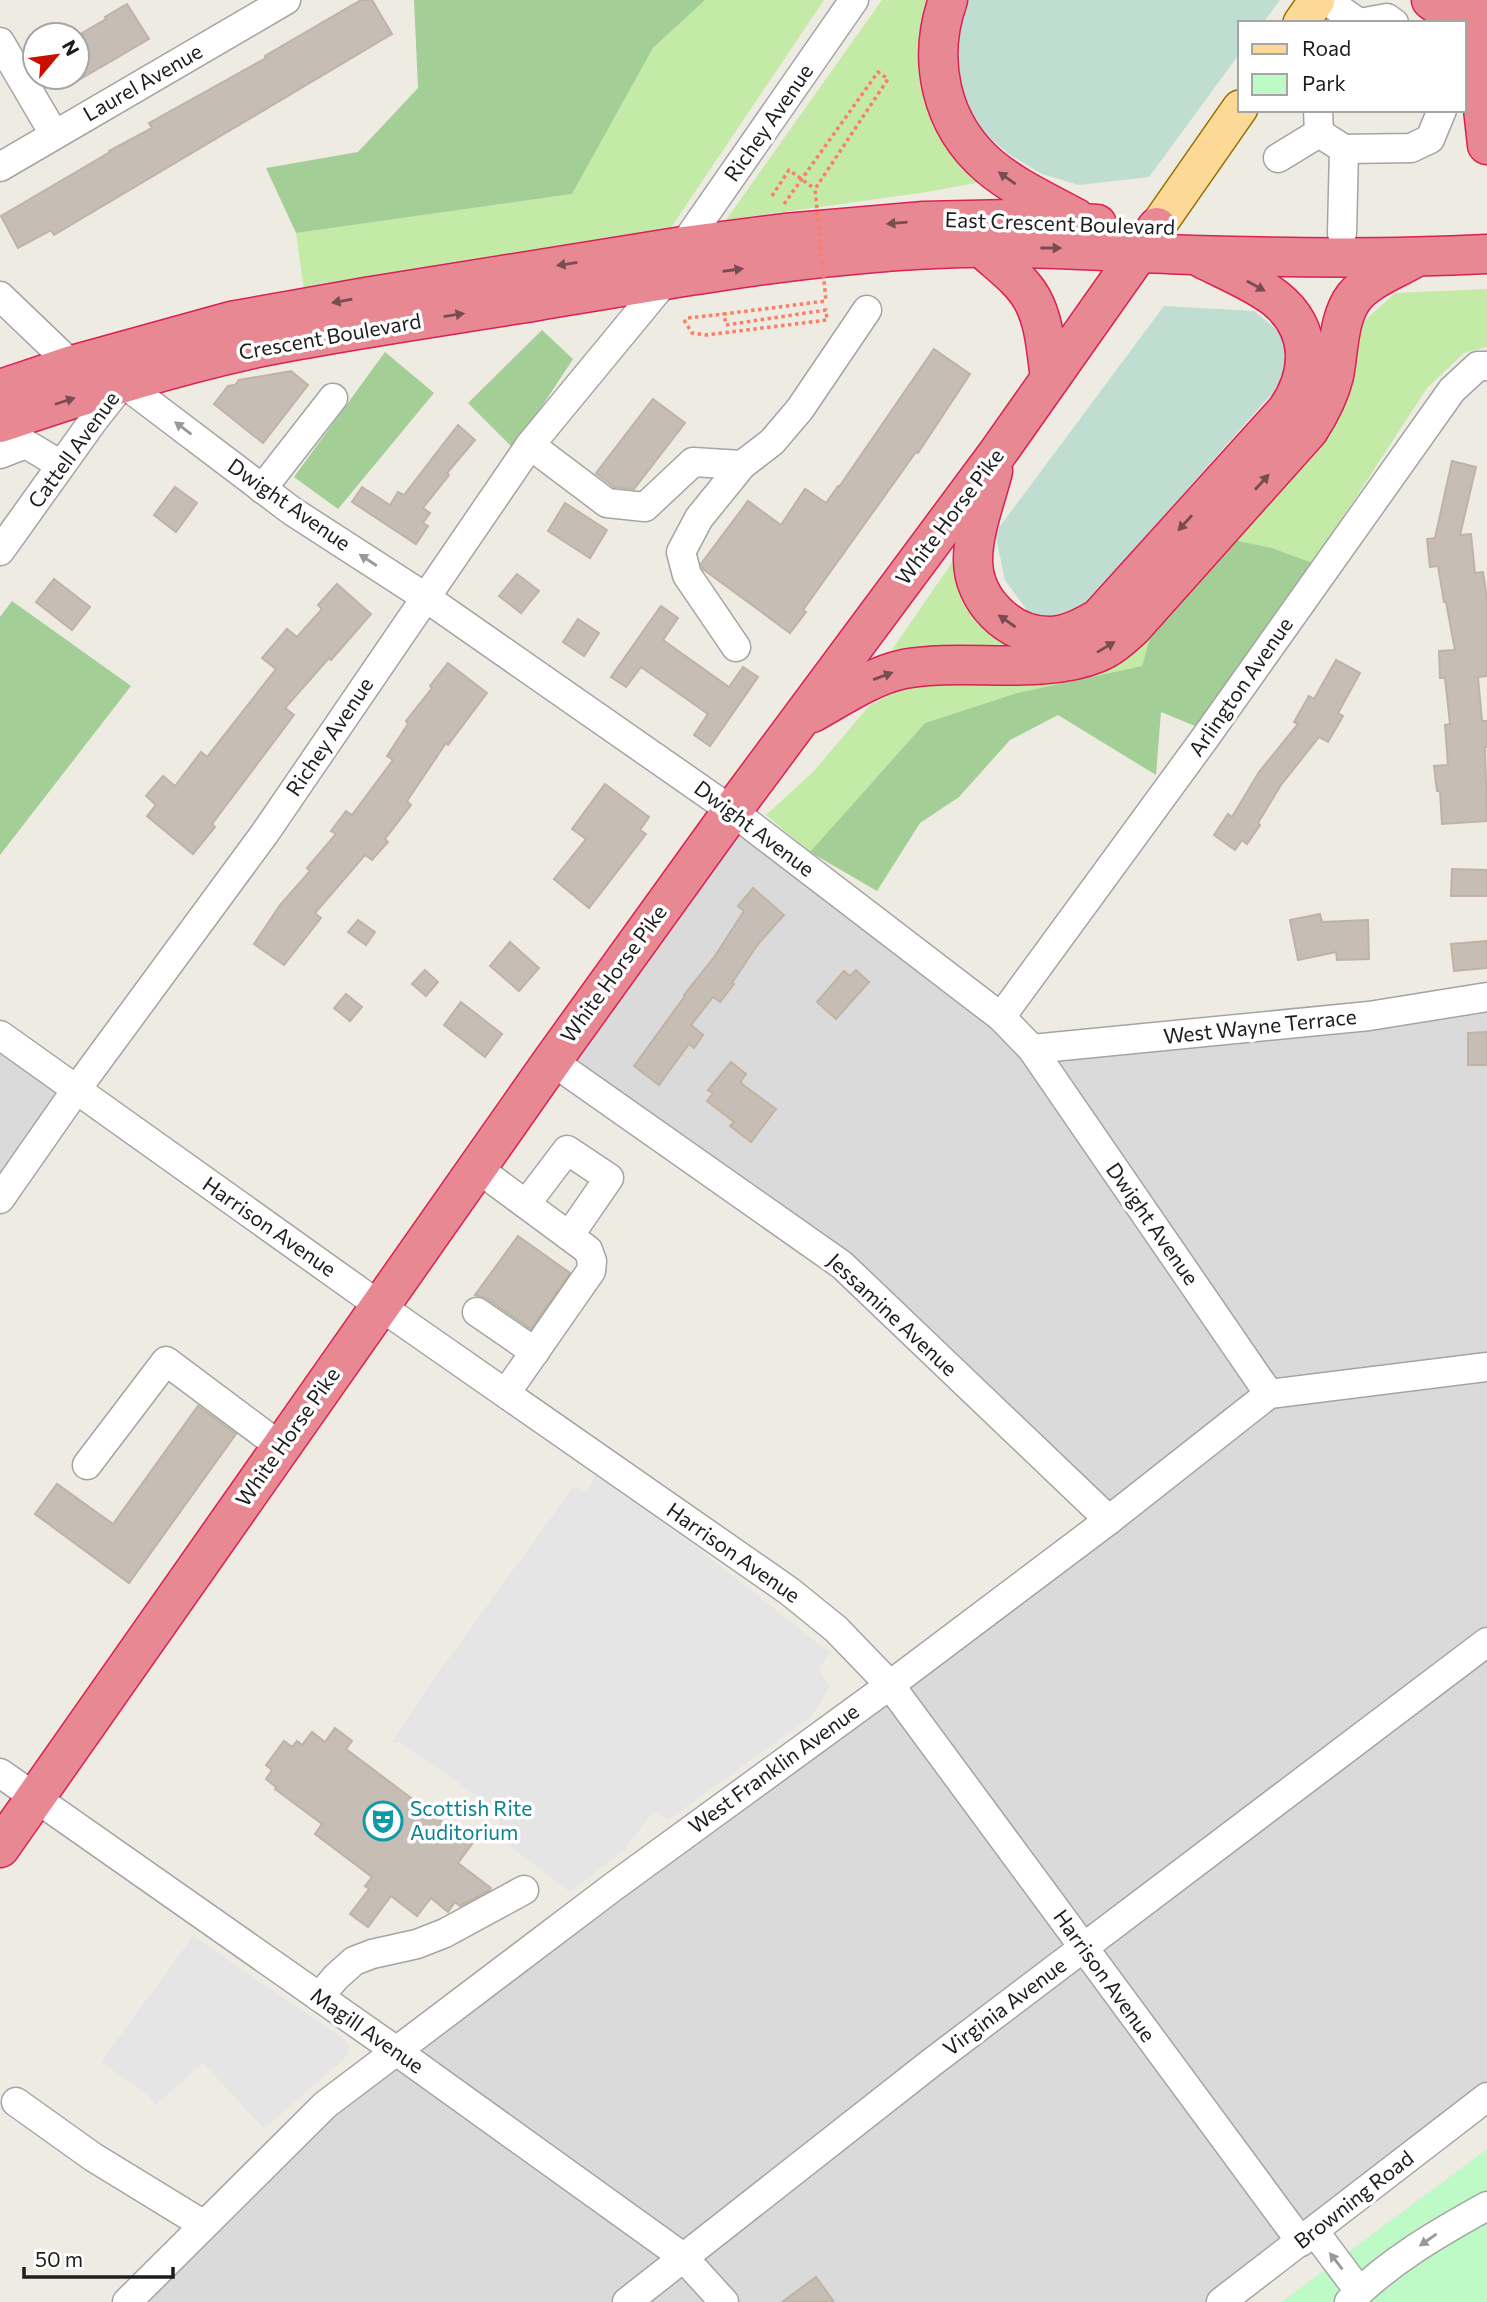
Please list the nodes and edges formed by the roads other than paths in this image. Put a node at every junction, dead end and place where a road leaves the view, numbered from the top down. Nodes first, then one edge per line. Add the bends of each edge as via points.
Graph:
1 (286, 0) edge
2 (854, 0) edge
3 (948, 0) edge
4 (1317, 0) edge
5 (1326, 0) edge
6 (1431, 0) edge
7 (1302, 21) edge
8 (1356, 21) edge
9 (1370, 21) edge
10 (1391, 21) edge
11 (1452, 21) edge
12 (0, 42) edge
13 (1472, 42) edge
14 (1238, 111) edge
15 (1442, 112) edge
16 (1319, 121) edge
17 (54, 134) junction
18 (1487, 145) edge
19 (1344, 149) junction
20 (1278, 158) dead end
21 (0, 167) edge
22 (1087, 224) junction
23 (1487, 230) edge
24 (1342, 233) junction
25 (1147, 239) junction
26 (683, 246) junction
27 (982, 248) junction
28 (634, 254) joint
29 (1487, 254) edge
30 (1195, 255) junction
31 (1416, 258) junction
32 (666, 280) junction
33 (0, 296) edge
34 (867, 310) dead end
35 (72, 365) junction
36 (1487, 366) edge
37 (1050, 378) junction
38 (123, 383) junction
39 (0, 389) edge
40 (333, 398) dead end
41 (0, 422) edge
42 (530, 445) junction
43 (0, 454) edge
44 (997, 454) junction
45 (61, 465) junction
46 (742, 465) junction
47 (262, 489) junction
48 (0, 551) edge
49 (425, 597) junction
50 (736, 647) dead end
51 (801, 719) junction
52 (732, 811) junction
53 (1487, 997) edge
54 (1001, 1017) junction
55 (0, 1035) edge
56 (1032, 1049) junction
57 (552, 1061) junction
58 (76, 1090) junction
59 (477, 1168) junction
60 (0, 1199) edge
61 (526, 1204) junction
62 (569, 1236) junction
63 (380, 1306) junction
64 (477, 1312) dead end
65 (535, 1352) junction
66 (1487, 1367) edge
67 (506, 1393) junction
68 (1269, 1394) junction
69 (281, 1447) junction
70 (87, 1465) dead end
71 (1109, 1520) junction
72 (1487, 1642) edge
73 (890, 1685) junction
74 (0, 1773) edge
75 (35, 1797) junction
76 (0, 1848) edge
77 (524, 1890) dead end
78 (1083, 1948) junction
79 (319, 1997) junction
80 (395, 2050) junction
81 (1487, 2097) edge
82 (16, 2102) dead end
83 (1487, 2206) edge
84 (204, 2225) junction
85 (1307, 2237) junction
86 (683, 2258) junction
87 (1354, 2296) edge
88 (127, 2302) edge
89 (627, 2302) edge
90 (724, 2302) edge
91 (1221, 2302) edge

1 - 17 street, Laurel Avenue
2 - 26 street, Richey Avenue
22 -> 3 highway via 989,166 956,126 946,105 938,58
4 - 7 main road
5 - 8 street
6 - 11 highway
9 - 10 street
12 - 17 street
13 - 18 highway
14 - 25 main road, White Horse Pike
15 - 19 street via 1430,139 1411,148
16 - 19 street
16 - 20 street
17 - 21 street, Laurel Avenue
19 - 24 street
22 - 25 highway, East Crescent Boulevard
22 -> 26 highway, East Crescent Boulevard via 1011,219 924,221
23 - 24 highway, East Crescent Boulevard
24 - 25 highway, East Crescent Boulevard
27 -> 25 highway, East Crescent Boulevard via 1057,248
25 - 30 highway, East Crescent Boulevard
25 - 37 highway, White Horse Pike
26 - 28 highway, East Crescent Boulevard
32 -> 27 highway, East Crescent Boulevard via 869,253
27 - 37 highway via 1031,296 1045,337
28 -> 35 highway, Crescent Boulevard via 231,321
29 - 31 highway, East Crescent Boulevard
30 - 31 highway, East Crescent Boulevard
30 -> 44 highway via 1263,290 1285,307 1304,343 1304,373 1286,411 1099,618 1081,629 1049,636 1024,631 986,602 974,573 975,545
51 -> 31 highway via 863,685 903,670 1074,660 1120,638 1314,422 1328,397 1353,298
38 -> 32 highway, Crescent Boulevard via 262,348
32 - 42 street, Richey Avenue
33 - 35 street
34 - 46 street via 800,410 772,442
35 - 39 highway, Crescent Boulevard
36 - 54 street, Arlington Avenue via 1478,366 1452,390
37 - 44 highway, White Horse Pike
41 -> 38 highway, Crescent Boulevard
38 - 45 street, Cattell Avenue
47 -> 38 street, Dwight Avenue
40 - 47 street
42 - 46 street via 607,503 645,507 693,462
42 - 49 street, Richey Avenue
43 - 45 street via 26,444
44 - 51 highway, White Horse Pike
45 - 48 street, Cattell Avenue
46 - 50 street via 699,518 681,552 687,575
49 -> 47 street, Dwight Avenue
49 - 52 street, Dwight Avenue
49 - 58 street, Richey Avenue via 265,833
51 - 52 highway, White Horse Pike
52 - 54 street, Dwight Avenue
52 - 57 highway, White Horse Pike
53 - 56 street, West Wayne Terrace via 1369,1016
54 - 56 street, Dwight Avenue
55 - 58 street, Harrison Avenue
56 - 68 street, Dwight Avenue
57 - 59 highway, White Horse Pike
57 - 71 street, Jessamine Avenue via 842,1265
58 - 60 street, Richey Avenue
58 - 63 street, Harrison Avenue
59 - 61 street
59 - 63 highway, White Horse Pike
61 - 62 street
61 - 62 street via 567,1150 609,1178
62 - 65 street via 588,1250 591,1271
63 - 67 street, Harrison Avenue
63 - 69 highway, White Horse Pike
64 - 65 street
65 - 67 street
66 - 68 street
67 - 73 street, Harrison Avenue via 789,1591 836,1629
68 - 71 street, West Franklin Avenue
69 - 70 street via 166,1361
69 - 75 highway, White Horse Pike
71 - 73 street, West Franklin Avenue
72 - 78 street, Virginia Avenue
73 - 78 street, Harrison Avenue
73 - 80 street, West Franklin Avenue
74 - 75 street, Magill Avenue
75 - 76 highway, White Horse Pike
75 - 79 street, Magill Avenue
77 - 79 street via 445,1933 354,1961
78 - 85 street, Harrison Avenue
78 - 86 street, Virginia Avenue
79 - 80 street, Magill Avenue
80 - 84 street, West Franklin Avenue via 325,2105
80 - 86 street, Magill Avenue
81 - 85 street, Browning Road
82 - 84 street via 93,2157
83 -> 87 street via 1434,2235
84 - 88 street, West Franklin Avenue
87 -> 85 street, Harrison Avenue
85 - 91 street, Browning Road
86 - 89 street, Virginia Avenue
86 - 90 street, Magill Avenue

